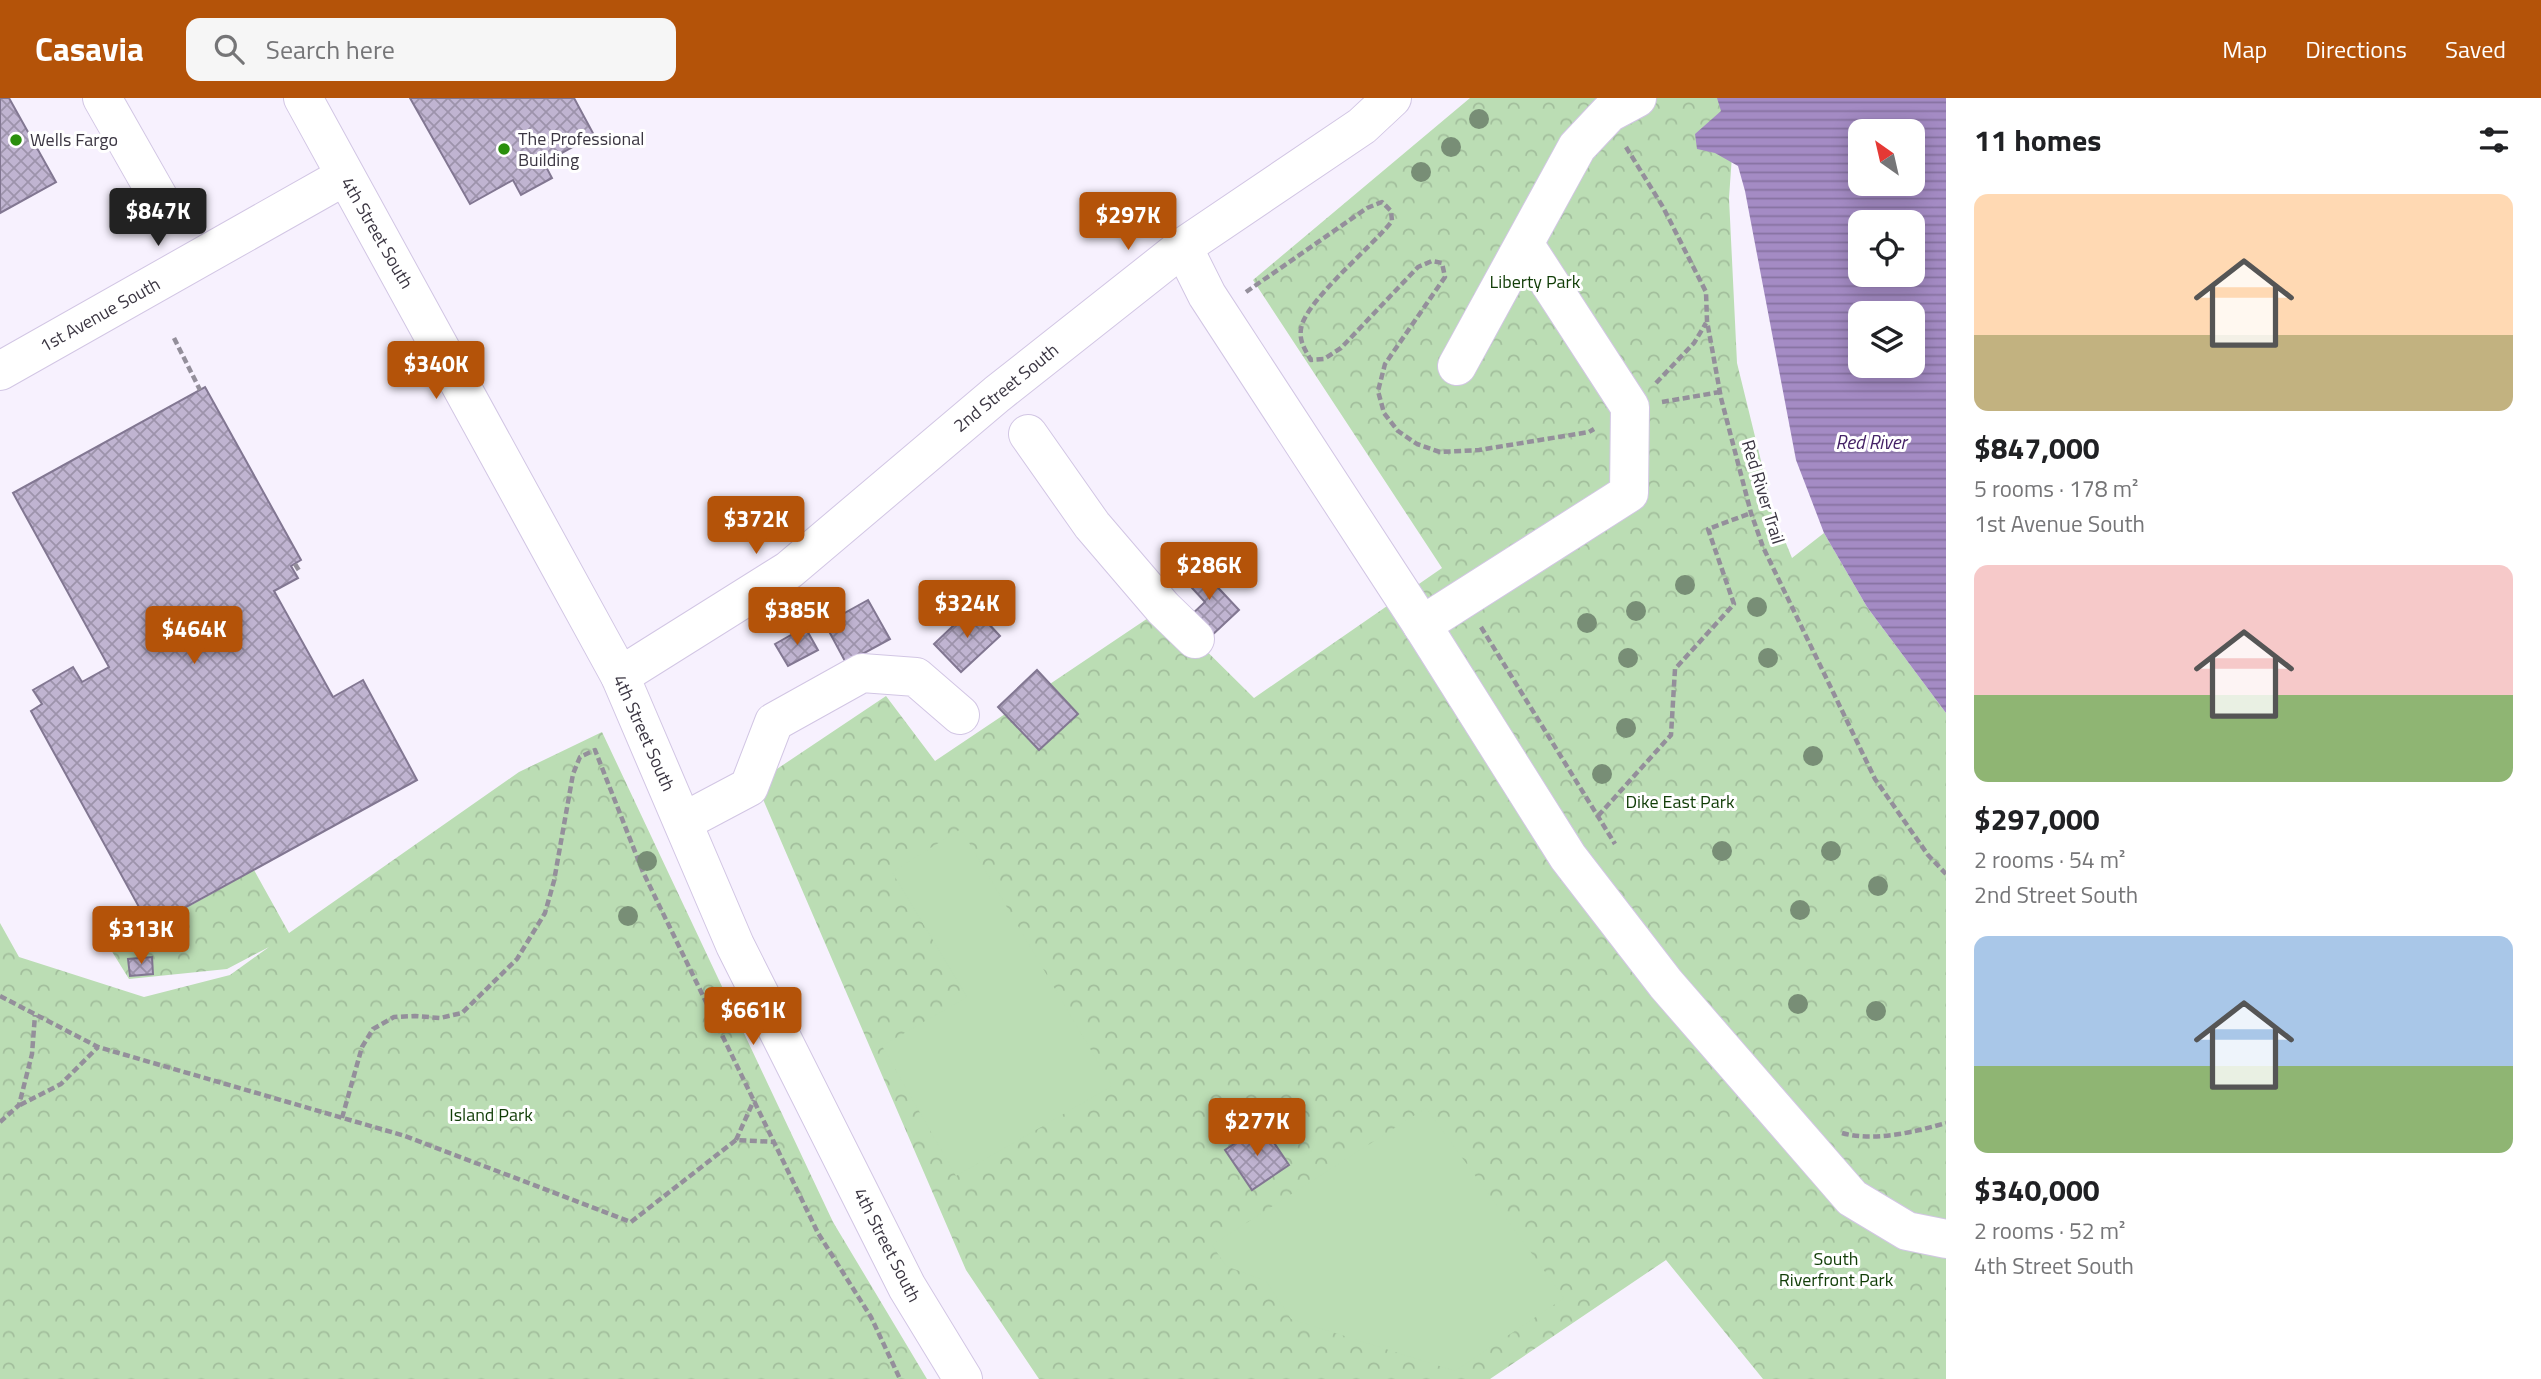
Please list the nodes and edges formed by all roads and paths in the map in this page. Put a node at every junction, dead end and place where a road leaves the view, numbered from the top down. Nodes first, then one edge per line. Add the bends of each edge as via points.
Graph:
1 (102, 98) edge
2 (303, 98) edge
3 (1392, 98) edge
4 (1623, 106) edge
5 (345, 176) junction
6 (165, 209) dead end
7 (1525, 245) junction
8 (1183, 247) junction
9 (1217, 311) junction
10 (1707, 321) junction
11 (174, 338) dead end
12 (1457, 366) dead end
13 (0, 371) edge
14 (200, 390) dead end
15 (1720, 392) junction
16 (1630, 407) junction
17 (1028, 434) dead end
18 (1751, 513) junction
19 (295, 564) dead end
20 (300, 572) dead end
21 (1463, 599) junction
22 (1422, 625) junction
23 (1195, 639) dead end
24 (620, 676) junction
25 (960, 715) dead end
26 (1598, 816) junction
27 (683, 822) junction
28 (1615, 844) dead end
29 (1946, 874) edge
30 (0, 996) edge
31 (35, 1015) junction
32 (98, 1047) junction
33 (754, 1100) junction
34 (19, 1105) junction
35 (342, 1118) junction
36 (0, 1122) edge
37 (1946, 1123) edge
38 (1831, 1130) dead end
39 (736, 1140) junction
40 (775, 1142) junction
41 (1946, 1239) edge
42 (900, 1379) edge
43 (963, 1379) edge

1 - 6 street
2 - 5 street, 4th Street South
3 - 8 street, 2nd Street South via 1362,126
4 - 7 street via 1577,147
4 - 10 path, Red River Trail via 1621,140 1663,207 1706,292
5 - 13 street, 1st Avenue South
5 - 24 street, 4th Street South
7 - 12 street
7 - 16 street
8 - 9 street
8 - 24 street, 2nd Street South via 997,394 789,570
9 - 16 path via 1382,202 1391,211 1392,221 1309,309 1301,329 1302,346 1311,360 1324,359 1341,348 1418,267 1432,261 1442,263 1445,277 1385,364 1378,391 1384,413 1398,430 1417,444 1440,452 1479,450 1589,432
9 - 22 street
10 - 15 path, Red River Trail
10 - 16 path via 1664,376
11 - 14 path
15 - 16 path
15 - 18 path, Red River Trail
16 - 21 street via 1629,493
17 - 23 street via 1092,525
18 - 26 path via 1708,529 1734,604 1675,669 1671,735
18 - 29 path, Red River Trail via 1875,779
19 - 20 path
21 - 22 street
21 - 26 path
22 - 41 street via 1568,857 1666,984 1852,1198 1907,1231
24 - 27 street, 4th Street South
25 - 27 street via 916,677 862,673 774,722 749,788
26 - 28 path
27 - 43 street, 4th Street South via 735,946 907,1287
30 - 31 path
31 - 32 path
31 - 34 path via 32,1054
32 - 34 path via 61,1084
32 - 35 path
33 - 35 path via 643,872 595,750 580,757 573,774 545,913 517,959 462,1013 440,1018 394,1017 373,1029 362,1047
33 - 39 path
33 - 40 path
34 - 36 path
35 - 39 path via 405,1136 631,1222
37 - 38 path via 1857,1138
39 - 40 path
40 - 42 path via 818,1233 871,1317

